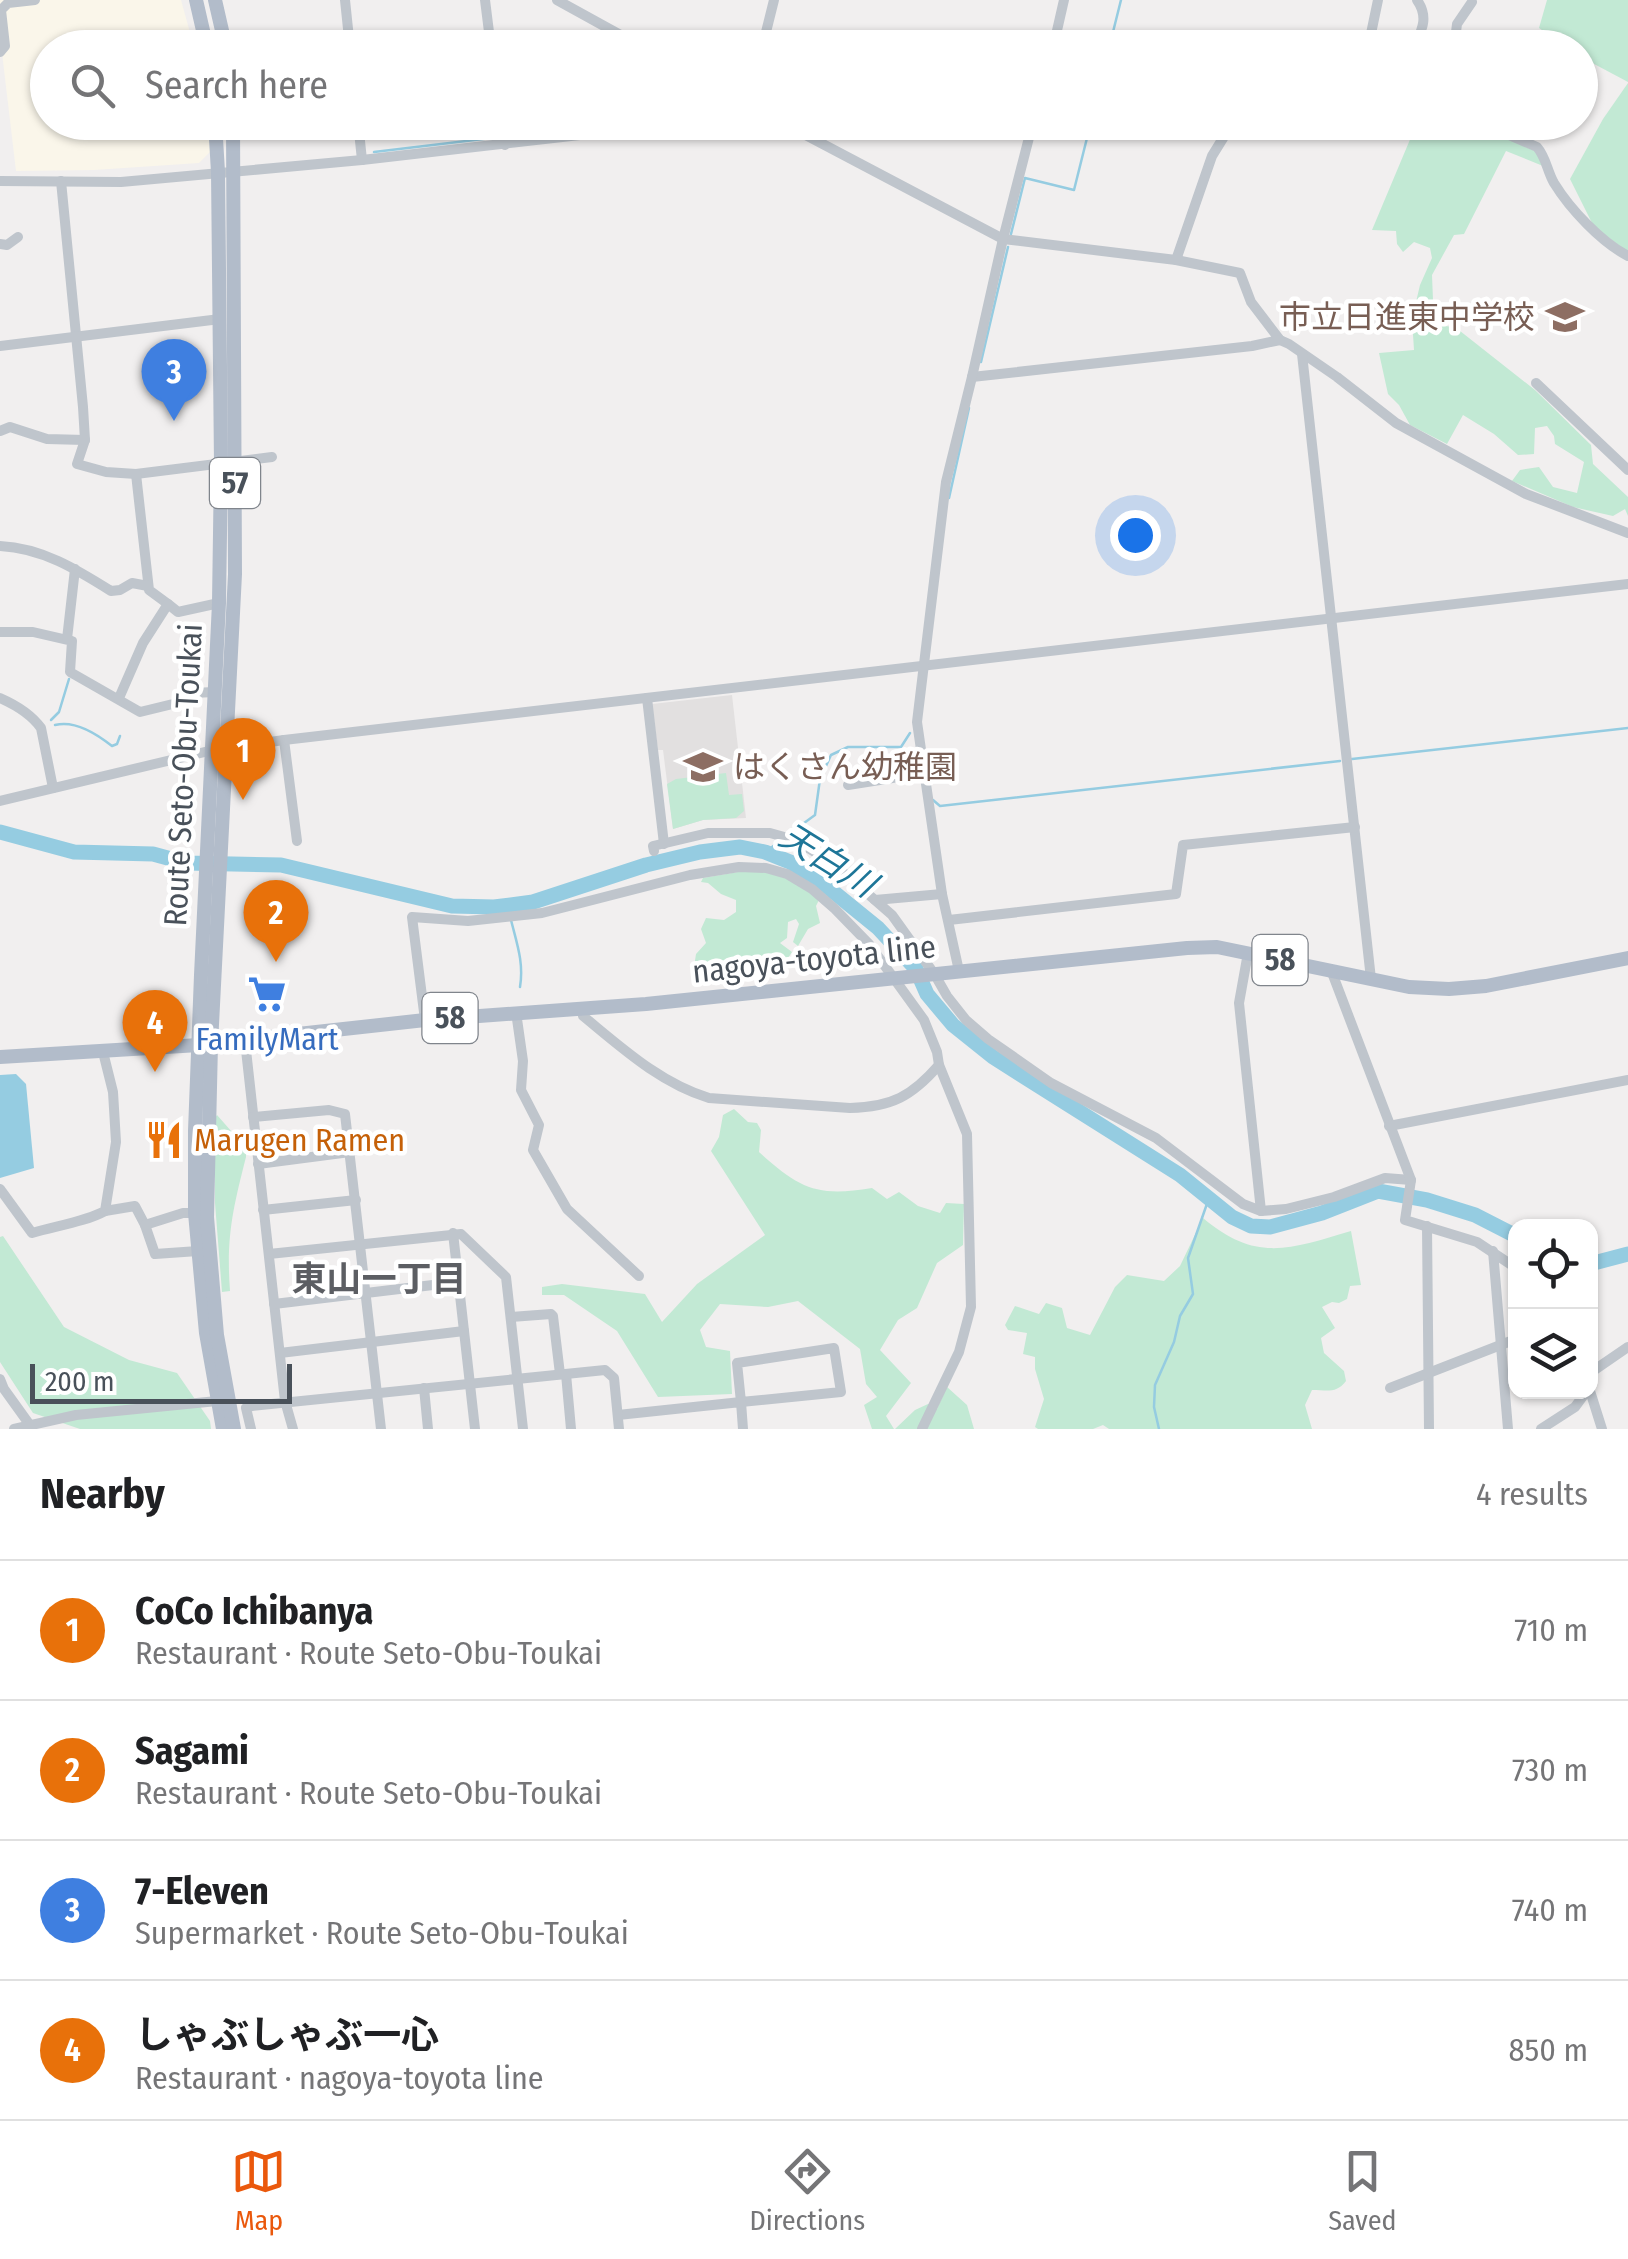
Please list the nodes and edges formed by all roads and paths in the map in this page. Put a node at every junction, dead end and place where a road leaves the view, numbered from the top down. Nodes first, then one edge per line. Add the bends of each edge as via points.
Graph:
1 (36, 0) edge
2 (196, 0) edge
3 (215, 0) edge
4 (345, 0) edge
5 (485, 0) edge
6 (558, 0) edge
7 (774, 0) edge
8 (1064, 0) edge
9 (1378, 0) edge
10 (1417, 0) edge
11 (1472, 2) edge
12 (203, 30) edge
13 (222, 30) edge
14 (348, 30) edge
15 (489, 30) edge
16 (612, 30) edge
17 (766, 30) edge
18 (1060, 30) edge
19 (1372, 30) edge
20 (1422, 30) edge
21 (1456, 30) edge
22 (0, 52) edge
23 (220, 140) edge
24 (230, 140) edge
25 (360, 140) edge
26 (504, 140) edge
27 (546, 140) edge
28 (815, 140) edge
29 (1029, 140) edge
30 (1222, 140) edge
31 (1520, 140) edge
32 (505, 145) junction
33 (362, 160) junction
34 (226, 171) junction
35 (0, 181) edge
36 (61, 181) junction
37 (18, 238) dead end
38 (1003, 239) junction
39 (0, 244) edge
40 (1628, 256) edge
41 (1176, 260) junction
42 (220, 320) junction
43 (76, 337) junction
44 (1280, 340) junction
45 (0, 346) edge
46 (1302, 354) junction
47 (972, 377) junction
48 (1536, 383) dead end
49 (0, 432) edge
50 (85, 440) junction
51 (272, 457) dead end
52 (228, 463) junction
53 (1628, 470) edge
54 (136, 474) junction
55 (1628, 533) edge
56 (0, 546) edge
57 (75, 569) junction
58 (1628, 584) edge
59 (148, 586) junction
60 (219, 602) junction
61 (168, 604) junction
62 (1332, 619) junction
63 (0, 632) edge
64 (67, 639) junction
65 (924, 665) junction
66 (215, 692) junction
67 (0, 698) edge
68 (119, 698) junction
69 (647, 698) junction
70 (284, 740) junction
71 (220, 750) junction
72 (924, 773) junction
73 (848, 785) dead end
74 (53, 788) junction
75 (0, 801) edge
76 (1355, 828) junction
77 (297, 841) dead end
78 (942, 894) junction
79 (875, 900) junction
80 (949, 920) junction
81 (1248, 953) junction
82 (1628, 958) edge
83 (1332, 970) junction
84 (959, 972) junction
85 (932, 975) junction
86 (898, 978) junction
87 (1371, 979) junction
88 (582, 1009) junction
89 (516, 1012) junction
90 (425, 1020) junction
91 (245, 1040) junction
92 (205, 1045) junction
93 (103, 1052) junction
94 (0, 1058) edge
95 (939, 1065) junction
96 (1628, 1080) edge
97 (253, 1117) junction
98 (1389, 1126) junction
99 (350, 1152) junction
100 (258, 1164) junction
101 (1411, 1180) junction
102 (0, 1189) edge
103 (356, 1200) junction
104 (263, 1210) junction
105 (1260, 1211) junction
106 (105, 1212) junction
107 (195, 1213) junction
108 (145, 1225) junction
109 (1427, 1226) junction
110 (452, 1233) junction
111 (361, 1244) junction
112 (198, 1251) junction
113 (1493, 1251) junction
114 (269, 1254) junction
115 (1508, 1262) edge
116 (638, 1276) dead end
117 (458, 1282) junction
118 (366, 1294) junction
119 (274, 1304) junction
120 (511, 1317) junction
121 (464, 1331) junction
122 (372, 1342) junction
123 (1508, 1342) edge
124 (1500, 1345) junction
125 (1628, 1347) edge
126 (280, 1353) junction
127 (1598, 1368) edge
128 (563, 1374) junction
129 (1427, 1374) junction
130 (0, 1379) edge
131 (518, 1379) junction
132 (471, 1383) junction
133 (424, 1388) junction
134 (1390, 1388) dead end
135 (378, 1392) junction
136 (1581, 1399) edge
137 (1591, 1399) edge
138 (217, 1401) junction
139 (285, 1401) junction
140 (740, 1402) junction
141 (618, 1415) junction
142 (32, 1427) edge
143 (14, 1429) edge
144 (223, 1429) edge
145 (234, 1429) edge
146 (251, 1429) edge
147 (292, 1429) edge
148 (382, 1429) edge
149 (428, 1429) edge
150 (475, 1429) edge
151 (523, 1429) edge
152 (571, 1429) edge
153 (619, 1429) edge
154 (743, 1429) edge
155 (922, 1429) edge
156 (1429, 1429) edge
157 (1508, 1429) edge
158 (1541, 1429) edge
159 (1602, 1429) edge

1 - 22 street via 1,10 6,46
2 - 12 main road
3 - 13 main road
4 - 14 street
5 - 15 street
6 - 16 street
7 - 17 street
8 - 18 street
9 - 19 street
10 - 20 street via 1425,19
11 - 21 street
23 - 34 main road, Route Seto-Obu-Toukai / 57
24 - 34 main road, Route Seto-Obu-Toukai / 57
25 - 33 street
26 - 32 street
27 - 32 street
28 - 38 street
29 - 38 street
30 - 41 street
31 - 40 street via 1542,152 1576,212
32 - 33 street
33 - 34 street
34 - 36 street
34 - 42 main road, Route Seto-Obu-Toukai / 57
34 - 52 main road, Route Seto-Obu-Toukai / 57
35 - 36 street
36 - 43 street
37 - 39 street
38 - 41 street
38 - 47 street
41 - 44 street via 1240,273 1251,302
42 - 43 street
42 - 52 main road, Route Seto-Obu-Toukai / 57
43 - 45 street
43 - 50 street
44 - 46 street
44 - 47 street
46 - 55 street via 1446,452 1526,494
46 - 62 street
47 - 65 street via 946,482
48 - 53 street
49 - 50 street via 10,427 47,439
50 - 54 street via 77,464
51 - 52 street
52 - 54 street
52 - 60 main road, Route Seto-Obu-Toukai / 57
52 - 71 main road, Route Seto-Obu-Toukai / 57 via 235,574
54 - 59 street
56 - 57 street
57 - 59 street via 110,591 132,583
57 - 64 street
58 - 62 street
59 - 61 street
60 - 61 street via 178,612
60 - 66 main road, Route Seto-Obu-Toukai / 57
61 - 68 street
62 - 65 street
62 - 76 street
63 - 64 street
64 - 68 street via 70,672
65 - 69 street
65 - 72 street via 917,722
66 - 68 street via 192,692 181,702 140,712
66 - 71 main road, Route Seto-Obu-Toukai / 57
67 - 74 street via 42,728
69 - 70 street
69 - 79 street via 659,847 708,832 770,833 795,840
70 - 71 street
70 - 77 street
71 - 74 street
71 - 92 main road, Route Seto-Obu-Toukai / 57
72 - 73 street
72 - 78 street
74 - 75 street
76 - 80 street via 1183,845 1176,894
76 - 87 street
78 - 79 street
78 - 80 street
79 - 85 street via 902,927
80 - 84 street
81 - 83 main road, nagoya-toyota line / 58
81 - 84 main road, nagoya-toyota line / 58 via 1187,948
81 - 105 street via 1240,1004
82 - 87 main road, nagoya-toyota line / 58 via 1486,986 1409,987
83 - 87 main road, nagoya-toyota line / 58
83 - 98 street
84 - 85 main road, nagoya-toyota line / 58
85 - 86 main road, nagoya-toyota line / 58
85 - 105 street via 988,1038 1051,1082 1156,1138
86 - 88 main road, nagoya-toyota line / 58
86 - 90 street via 812,889 778,870 739,867 542,913 468,921 412,917
86 - 95 street via 924,1020
88 - 89 main road, nagoya-toyota line / 58
88 - 95 street via 645,1066 709,1098 874,1107 907,1096
89 - 90 main road, nagoya-toyota line / 58
89 - 116 street via 521,1090 539,1125 537,1160 567,1209
90 - 91 main road, nagoya-toyota line / 58
91 - 92 main road, nagoya-toyota line / 58
91 - 97 street
92 - 93 main road, nagoya-toyota line / 58
92 - 107 main road, Route Seto-Obu-Toukai / 57
92 - 145 main road, Route Seto-Obu-Toukai / 57 via 209,1252
93 - 94 main road, nagoya-toyota line / 58
93 - 106 street via 116,1142
95 - 155 street via 968,1134 971,1306 959,1352
96 - 98 street
97 - 99 street via 345,1114
97 - 100 street
98 - 101 street
99 - 100 street
99 - 103 street
100 - 104 street
101 - 105 street via 1385,1178 1313,1203
101 - 109 street via 1405,1220
102 - 106 street via 32,1233
103 - 104 street
103 - 111 street
104 - 114 street
106 - 108 street via 135,1206
107 - 108 street
107 - 112 main road, Route Seto-Obu-Toukai / 57
108 - 112 street via 155,1254
109 - 113 street
109 - 129 street
110 - 111 street
110 - 117 street
110 - 120 street via 506,1277
111 - 114 street
111 - 118 street
112 - 138 main road, Route Seto-Obu-Toukai / 57
113 - 115 street
113 - 124 street
114 - 119 street
117 - 118 street
117 - 121 street
118 - 119 street
118 - 122 street
119 - 126 street
120 - 128 street via 553,1316
120 - 131 street
121 - 122 street
121 - 132 street
122 - 126 street
122 - 135 street
123 - 124 street
124 - 129 street
124 - 157 street
125 - 127 street
126 - 139 street
128 - 131 street
128 - 141 street via 605,1370 614,1378
128 - 152 street
129 - 134 street
129 - 156 street
130 - 142 street
131 - 132 street
131 - 151 street
132 - 133 street
132 - 150 street
133 - 135 street
133 - 149 street
135 - 139 street
135 - 148 street
136 - 158 street
137 - 159 street
138 - 142 street via 76,1415
138 - 144 main road, Route Seto-Obu-Toukai / 57
139 - 146 street via 247,1407
139 - 147 street
140 - 140 street via 737,1363 836,1351 841,1392
140 - 141 street
140 - 154 street
141 - 153 street
142 - 143 street

